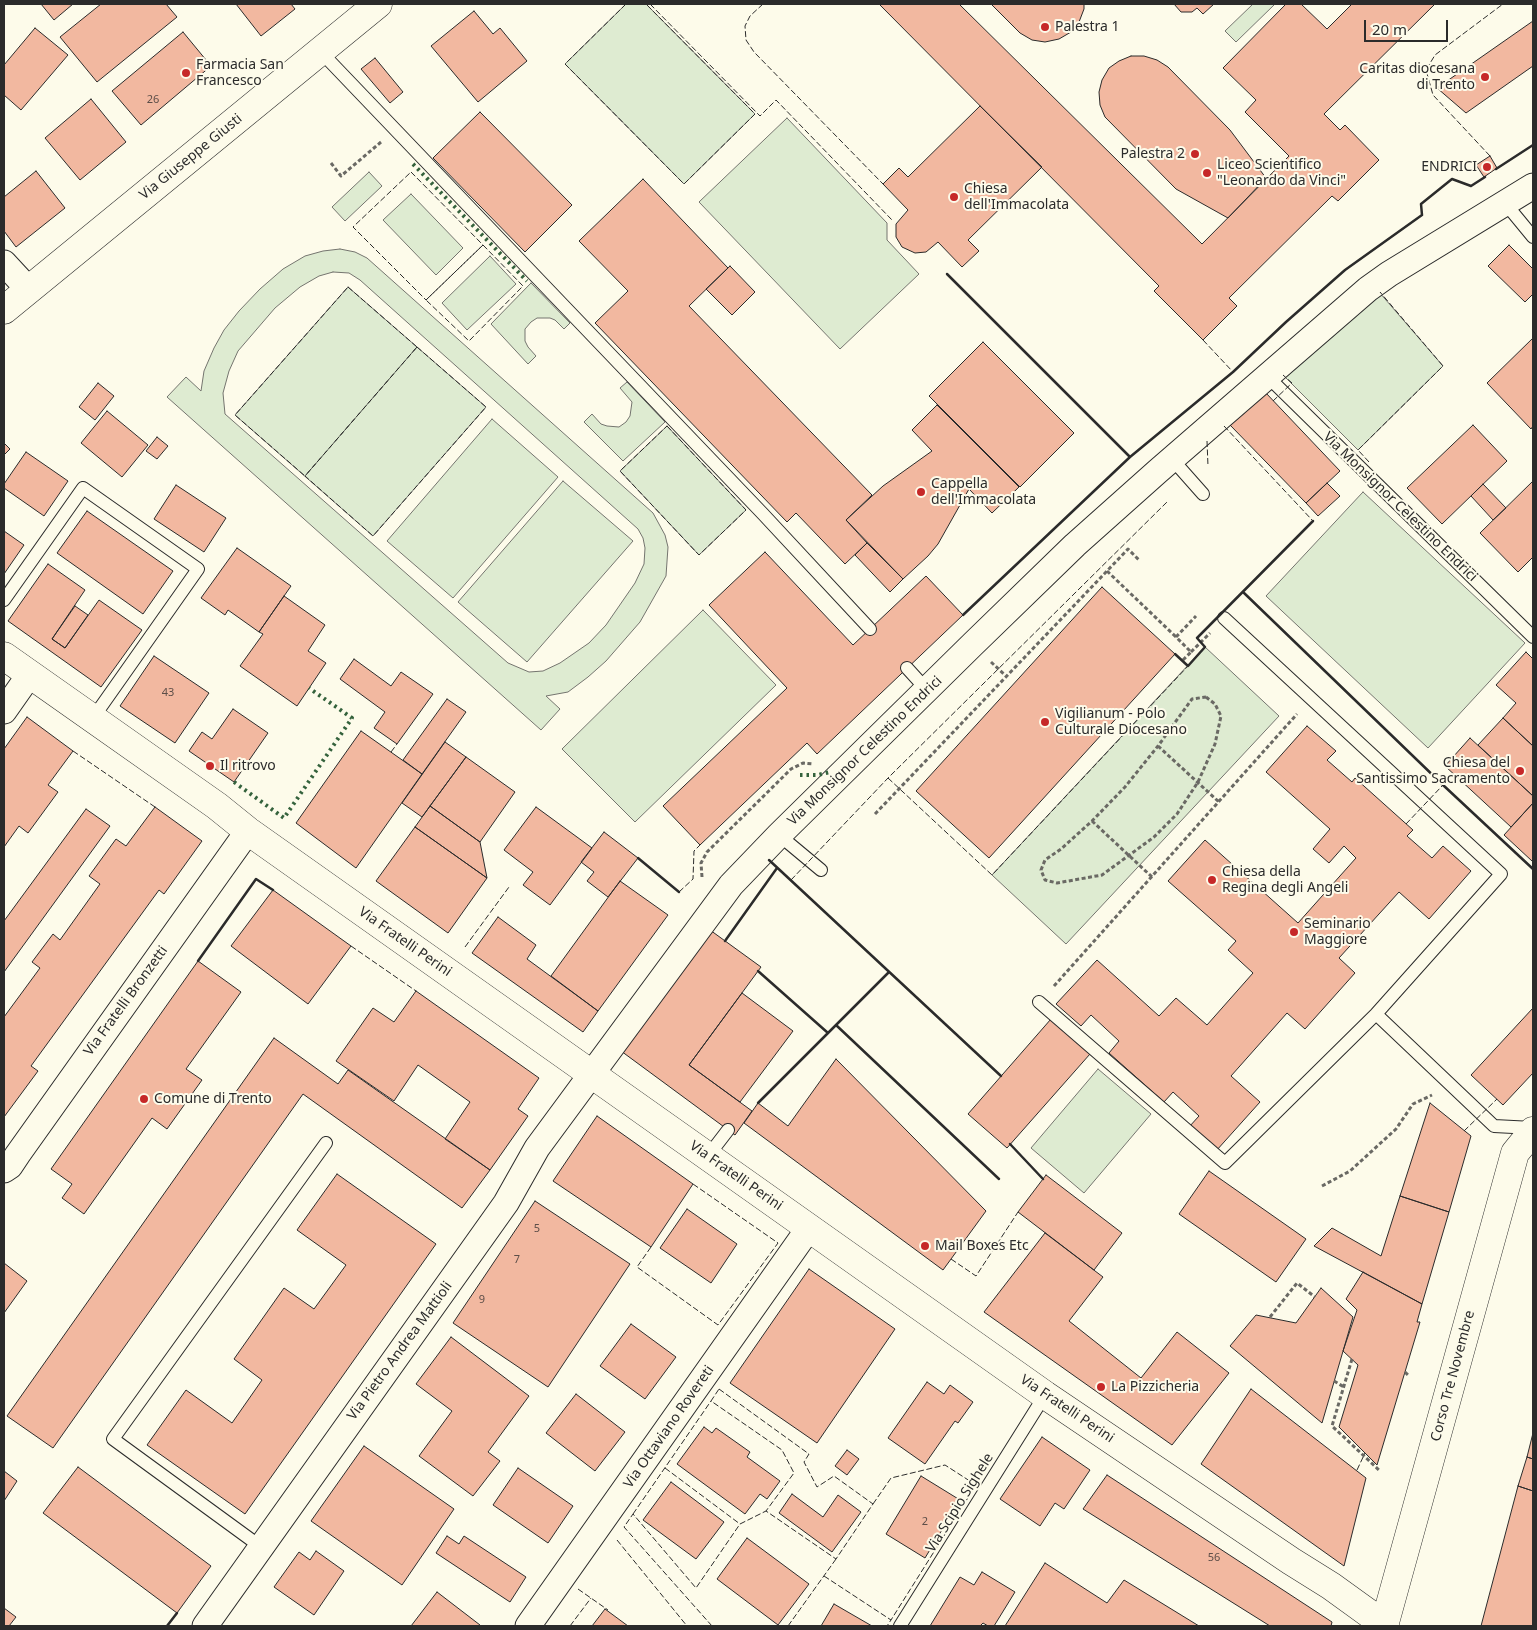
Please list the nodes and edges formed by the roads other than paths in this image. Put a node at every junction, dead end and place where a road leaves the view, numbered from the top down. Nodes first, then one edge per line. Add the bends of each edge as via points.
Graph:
1 (378, 4) edge
2 (320, 51) junction
3 (1533, 186) edge
4 (1505, 203) junction
5 (1533, 236) edge
6 (4, 263) edge
7 (29, 290) junction
8 (4, 310) edge
9 (1267, 376) junction
10 (1172, 459) junction
11 (1203, 494) dead end
12 (4, 600) edge
13 (1224, 618) dead end
14 (870, 629) dead end
15 (1533, 637) edge
16 (4, 656) edge
17 (907, 668) dead end
18 (30, 674) junction
19 (927, 690) junction
20 (4, 711) edge
21 (93, 718) junction
22 (248, 831) junction
23 (780, 835) junction
24 (820, 870) dead end
25 (1039, 1002) dead end
26 (1376, 1014) junction
27 (592, 1074) junction
28 (1533, 1129) edge
29 (728, 1130) dead end
30 (326, 1143) dead end
31 (708, 1156) junction
32 (4, 1170) edge
33 (809, 1228) junction
34 (1045, 1395) junction
35 (261, 1547) junction
36 (205, 1626) edge
37 (528, 1626) edge
38 (900, 1626) edge
39 (1386, 1626) edge

1 - 2 street, Via Giuseppe Giusti
2 - 7 street, Via Giuseppe Giusti
2 - 14 lane
3 - 4 street, Via Monsignor Celestino Endrici
4 - 5 lane
4 - 9 street, Via Monsignor Celestino Endrici via 1389,274
6 - 7 street
7 - 8 street, Via Giuseppe Giusti
9 - 10 street, Via Monsignor Celestino Endrici
9 - 15 lane, Via Monsignor Celestino Endrici
10 - 11 lane
10 - 19 street, Via Monsignor Celestino Endrici via 1076,545
12 - 21 lane via 83,488 198,570
13 - 26 lane via 1501,874
16 - 18 street, Via Fratelli Perini
17 - 19 lane
18 - 20 street
18 - 21 street, Via Fratelli Perini
19 - 23 street, Via Monsignor Celestino Endrici
21 - 22 street, Via Fratelli Perini
22 - 27 street, Via Fratelli Perini
22 - 32 street, Via Fratelli Bronzetti via 10,1166
23 - 24 lane
23 - 27 street, Via Monsignor Celestino Endrici via 715,905
25 - 26 lane via 1225,1164
26 - 28 lane via 1494,1126
27 - 31 street, Via Fratelli Perini
27 - 35 street, Via Pietro Andrea Mattioli via 537,1148 506,1204
28 - 39 street, Corso Tre Novembre via 1515,1153
29 - 31 lane
30 - 35 lane via 113,1439
31 - 33 street, Via Fratelli Perini
33 - 34 street, Via Fratelli Perini
33 - 37 street, Via Ottaviano Rovereti
34 - 38 lane, Via Scipio Sighele
34 - 39 street, Via Fratelli Perini
35 - 36 street, Via Pietro Andrea Mattioli

